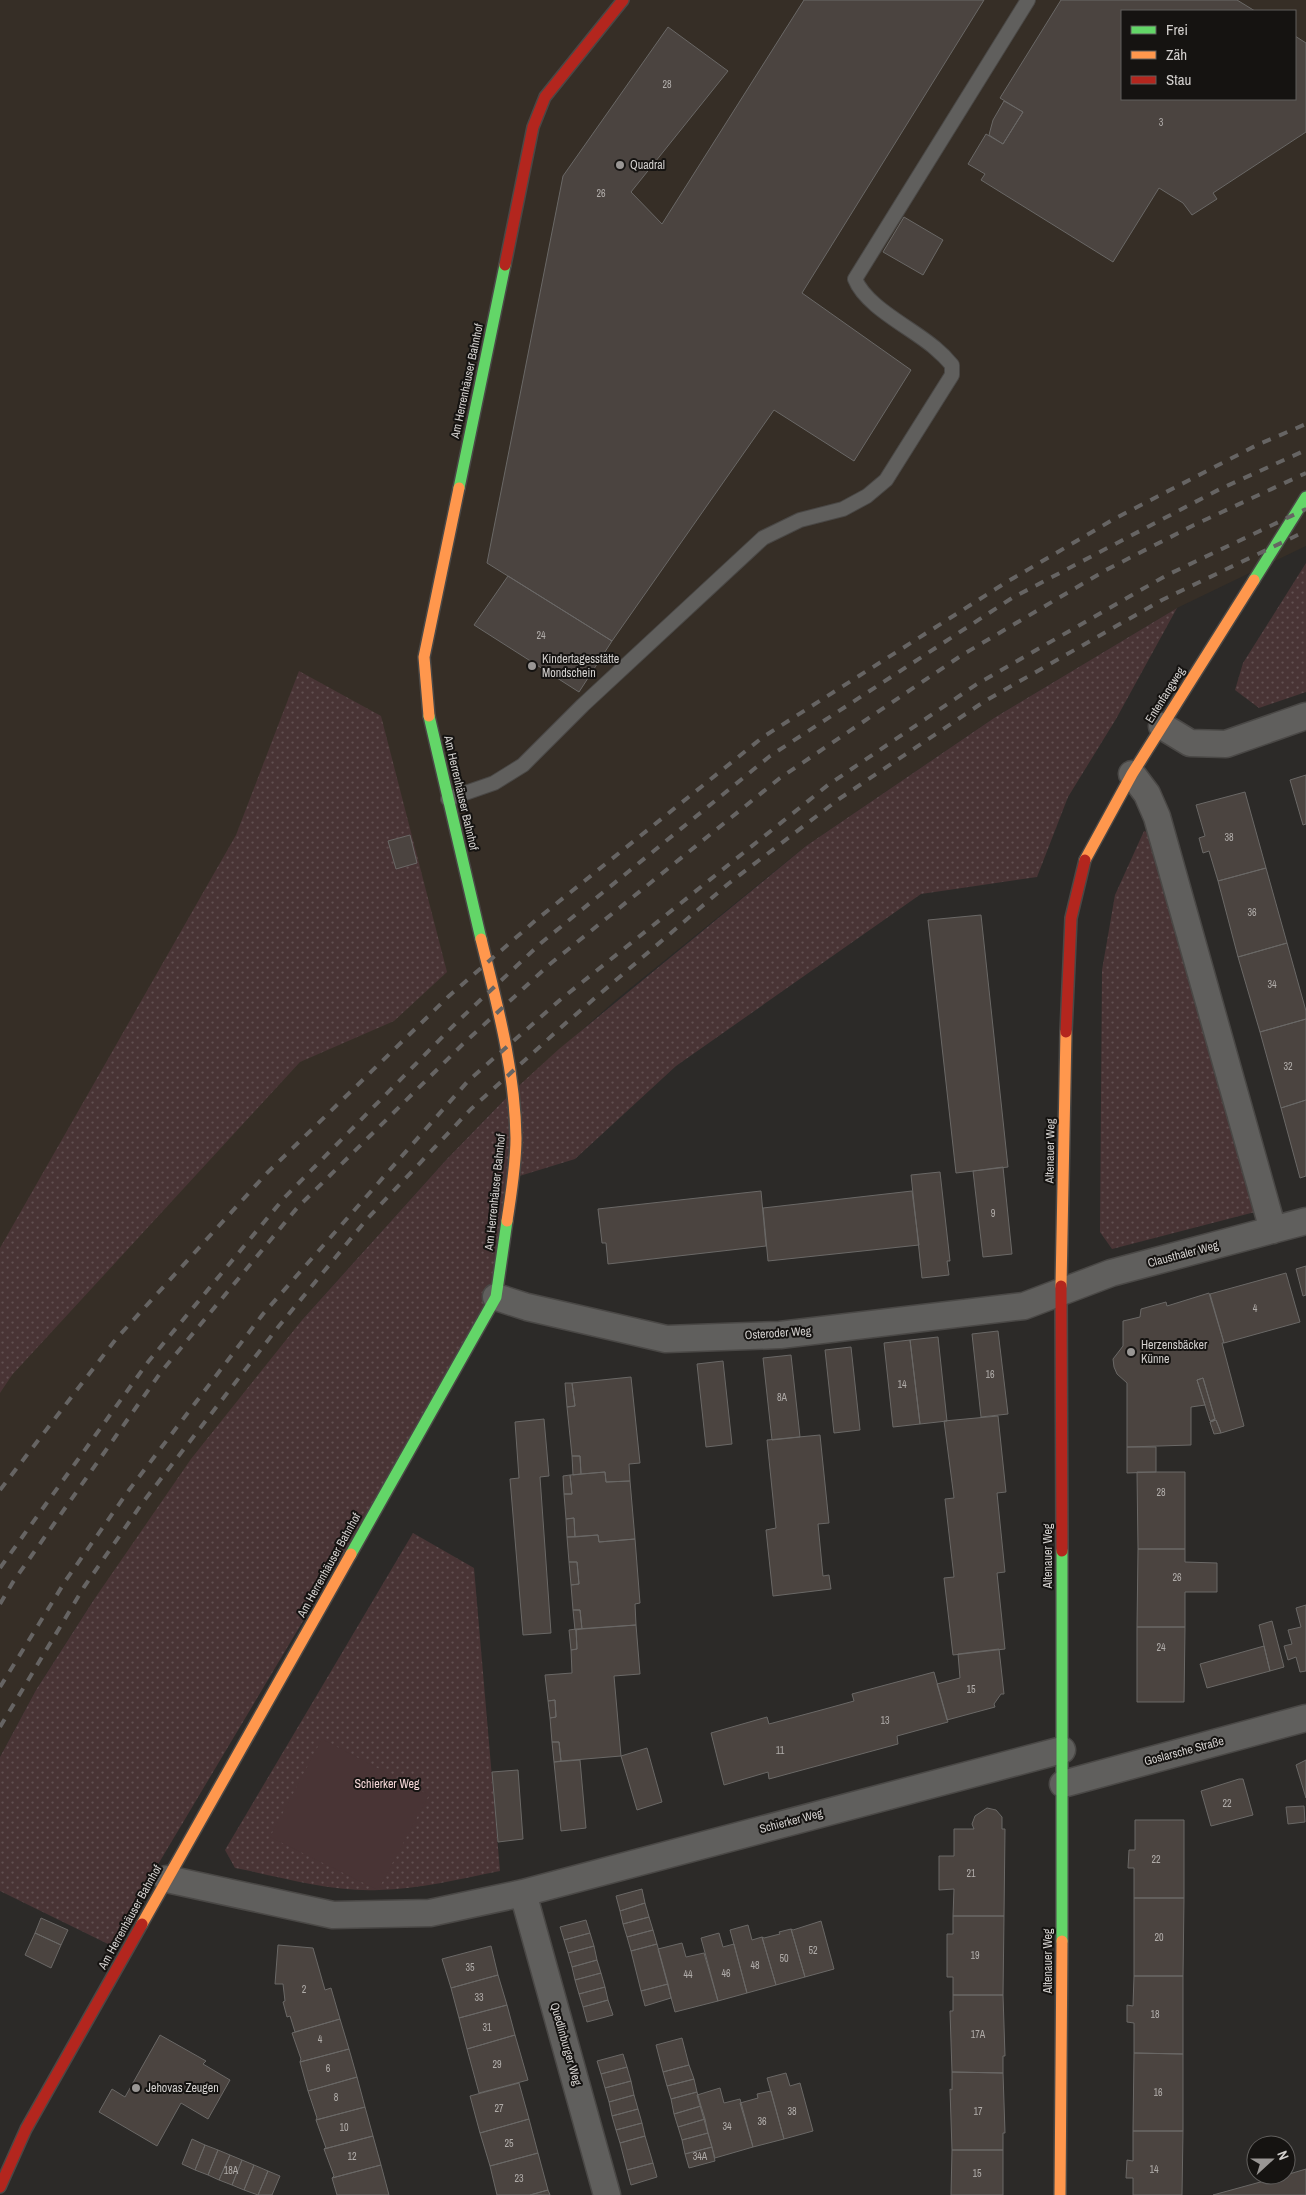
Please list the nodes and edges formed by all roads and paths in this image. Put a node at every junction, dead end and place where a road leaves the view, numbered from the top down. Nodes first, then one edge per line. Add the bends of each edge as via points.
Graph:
1 (623, 0) edge
2 (1028, 0) edge
3 (1306, 498) edge
4 (1306, 716) edge
5 (1162, 726) junction
6 (1132, 774) junction
7 (448, 799) junction
8 (1071, 918) joint
9 (1306, 1221) edge
10 (1273, 1230) junction
11 (1061, 1292) junction
12 (496, 1297) junction
13 (1306, 1718) edge
14 (1062, 1750) junction
15 (1063, 1784) junction
16 (167, 1880) junction
17 (523, 1893) junction
18 (0, 2187) edge
19 (607, 2195) edge
20 (1060, 2195) edge

1 - 7 street, Am Herrenhäuser Bahnhof via 545,97 533,127 424,657 428,710
2 - 7 lane via 855,279 870,300 935,348 952,365 952,375 886,480 867,496 843,509 800,520 763,538 523,765 494,783
3 - 5 street, Entenfangweg
4 - 5 street via 1226,744 1190,744
5 - 6 street, Entenfangweg
6 - 8 street, Entenfangweg via 1085,861
6 - 10 street via 1147,794 1157,817
7 - 12 street, Am Herrenhäuser Bahnhof via 503,1028 513,1091 516,1139 513,1178
8 - 11 street, Altenauer Weg via 1067,971
9 - 10 street, Clausthaler Weg
10 - 11 street, Clausthaler Weg via 1111,1273
11 - 12 street, Osteroder Weg via 1024,1306 998,1310 780,1335 666,1339
11 - 14 street, Altenauer Weg
12 - 16 street, Am Herrenhäuser Bahnhof
13 - 15 street, Goslarsche Straße
14 - 15 street, Altenauer Weg
14 - 17 street, Schierker Weg
15 - 20 street, Altenauer Weg
16 - 17 street, Schierker Weg via 333,1915 430,1913
16 - 18 street, Am Herrenhäuser Bahnhof via 26,2129
17 - 19 street, Quedlinburger Weg

